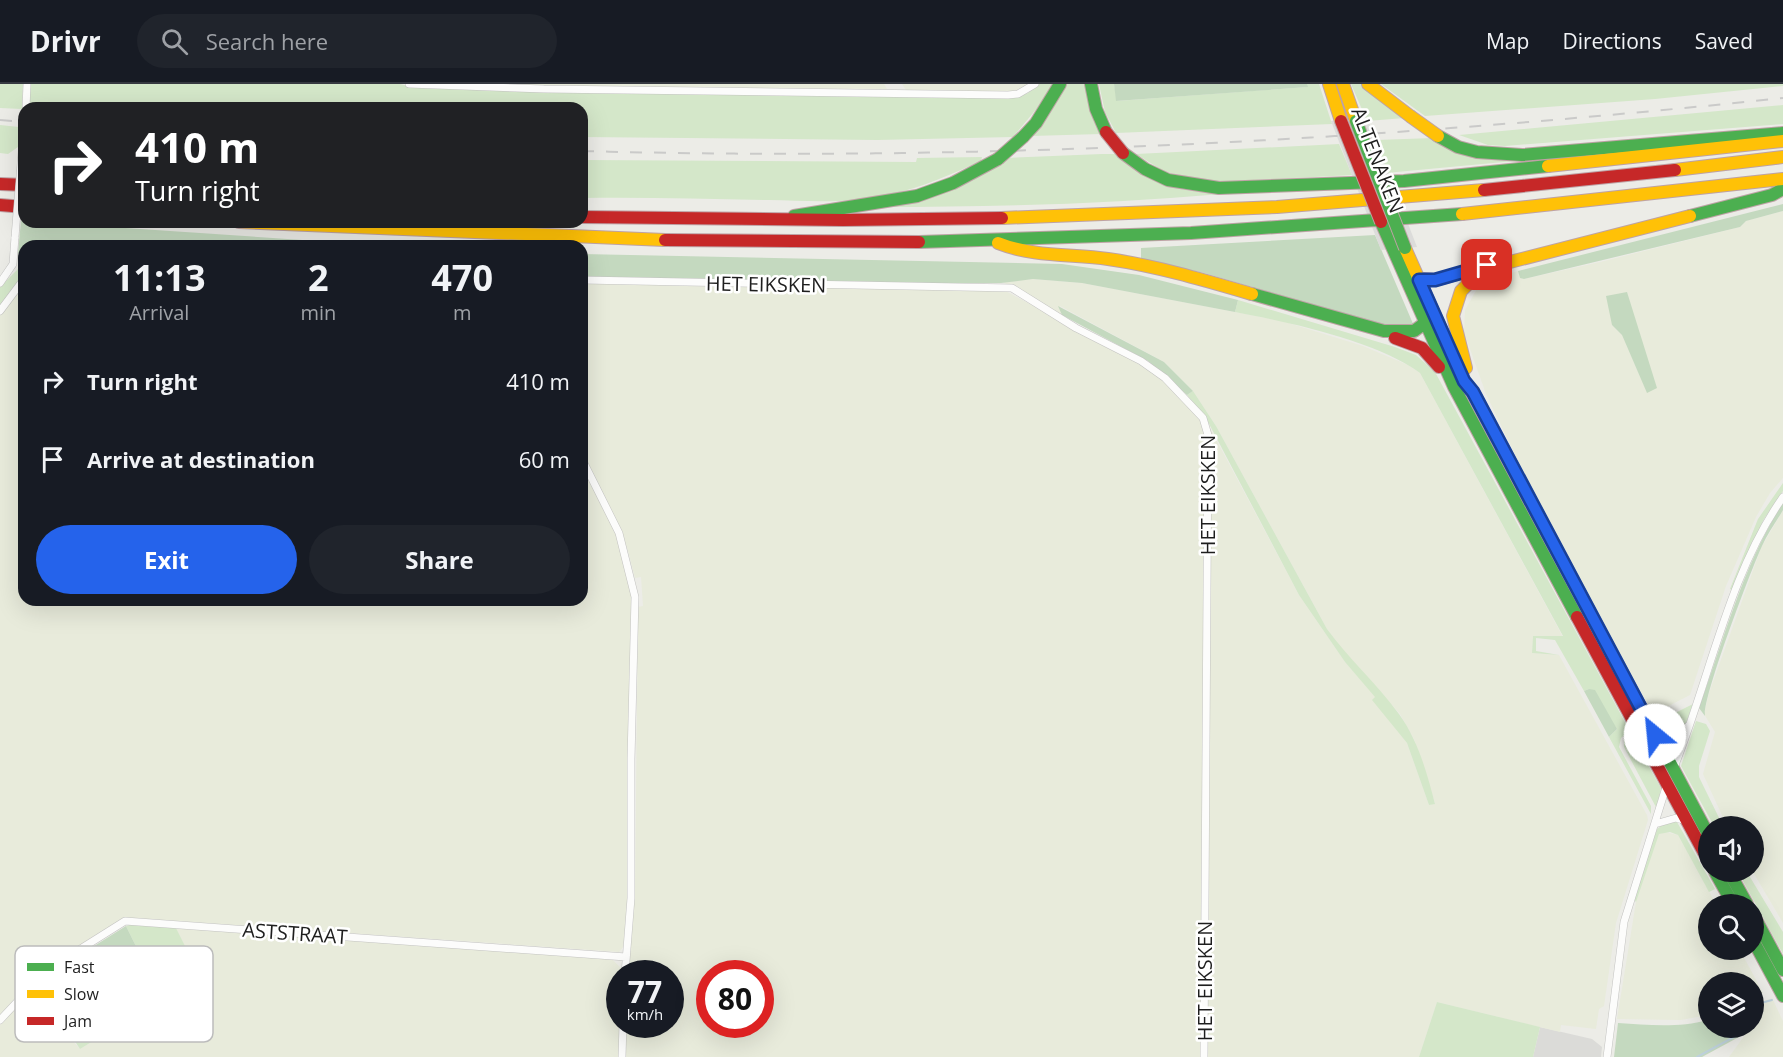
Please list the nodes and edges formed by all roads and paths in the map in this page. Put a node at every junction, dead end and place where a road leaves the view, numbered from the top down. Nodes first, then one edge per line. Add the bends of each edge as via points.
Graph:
1 (27, 84) edge
2 (409, 84) edge
3 (1035, 84) edge
4 (1060, 84) edge
5 (1091, 84) edge
6 (1329, 84) edge
7 (1342, 84) edge
8 (1368, 84) edge
9 (26, 102) edge
10 (1783, 133) edge
11 (1783, 141) edge
12 (1783, 157) edge
13 (1783, 179) edge
14 (0, 184) edge
15 (18, 185) edge
16 (1783, 189) edge
17 (18, 200) edge
18 (0, 205) edge
19 (18, 206) edge
20 (588, 217) edge
21 (777, 221) junction
22 (354, 228) edge
23 (994, 241) junction
24 (1399, 249) junction
25 (1506, 263) junction
26 (1403, 273) junction
27 (588, 280) edge
28 (1419, 280) junction
29 (0, 283) edge
30 (18, 287) edge
31 (0, 311) edge
32 (1433, 314) junction
33 (1425, 325) junction
34 (1384, 331) junction
35 (1454, 387) junction
36 (1473, 392) junction
37 (588, 471) edge
38 (1783, 497) edge
39 (1690, 723) junction
40 (1655, 735) junction
41 (1674, 770) junction
42 (1667, 784) junction
43 (1698, 816) edge
44 (1687, 821) junction
45 (1655, 824) junction
46 (1698, 841) edge
47 (1764, 935) edge
48 (86, 946) edge
49 (626, 957) junction
50 (626, 960) edge
51 (1764, 960) edge
52 (1783, 970) edge
53 (1783, 996) edge
54 (15, 1004) edge
55 (0, 1020) edge
56 (623, 1038) edge
57 (622, 1057) edge
58 (1204, 1057) edge
59 (1607, 1057) edge

1 - 9 street
2 - 3 street via 1008,95
4 - 21 highway, bridge via 1023,137 998,159 966,178 904,199 811,211
5 - 11 highway, bridge via 1106,132 1123,153 1170,181 1196,187 1426,179
6 - 24 highway, ALTENAKEN, bridge via 1341,121
7 - 24 highway, ALTENAKEN, bridge
8 - 10 highway, bridge via 1438,136 1477,152 1522,155
12 - 21 highway via 1552,184 1265,207 1136,214
13 - 23 highway via 1456,215 1299,227
14 - 15 highway
16 - 25 highway
17 - 29 street, bridge via 13,264
18 - 19 highway
20 - 21 highway
22 - 23 highway via 695,242
23 - 34 highway via 1018,251 1164,269
24 - 26 highway
24 - 28 highway
25 - 28 highway via 1435,280
25 - 36 highway via 1470,280 1456,300 1454,330
26 - 28 highway
26 - 33 highway
27 - 58 street, HET EIKSKEN via 1012,288 1076,328 1141,361 1165,378 1203,418 1208,435
28 - 32 highway
30 - 31 street
32 - 33 highway
32 - 36 highway
33 - 34 highway via 1406,334
33 - 35 highway
34 - 35 highway via 1422,348
35 - 42 highway
36 - 40 highway
37 - 49 street via 619,533 635,597 631,898
38 - 39 street via 1763,529 1732,600
39 - 40 street via 1676,737
39 - 41 street
40 - 41 highway
41 - 43 highway
42 - 44 highway
42 - 45 street
44 - 45 street via 1676,818
44 - 46 highway
45 - 59 street via 1624,922
47 - 52 highway
48 - 49 street, ASTSTRAAT via 125,921
49 - 50 street
51 - 53 highway
54 - 55 street, ASTSTRAAT
56 - 57 street

